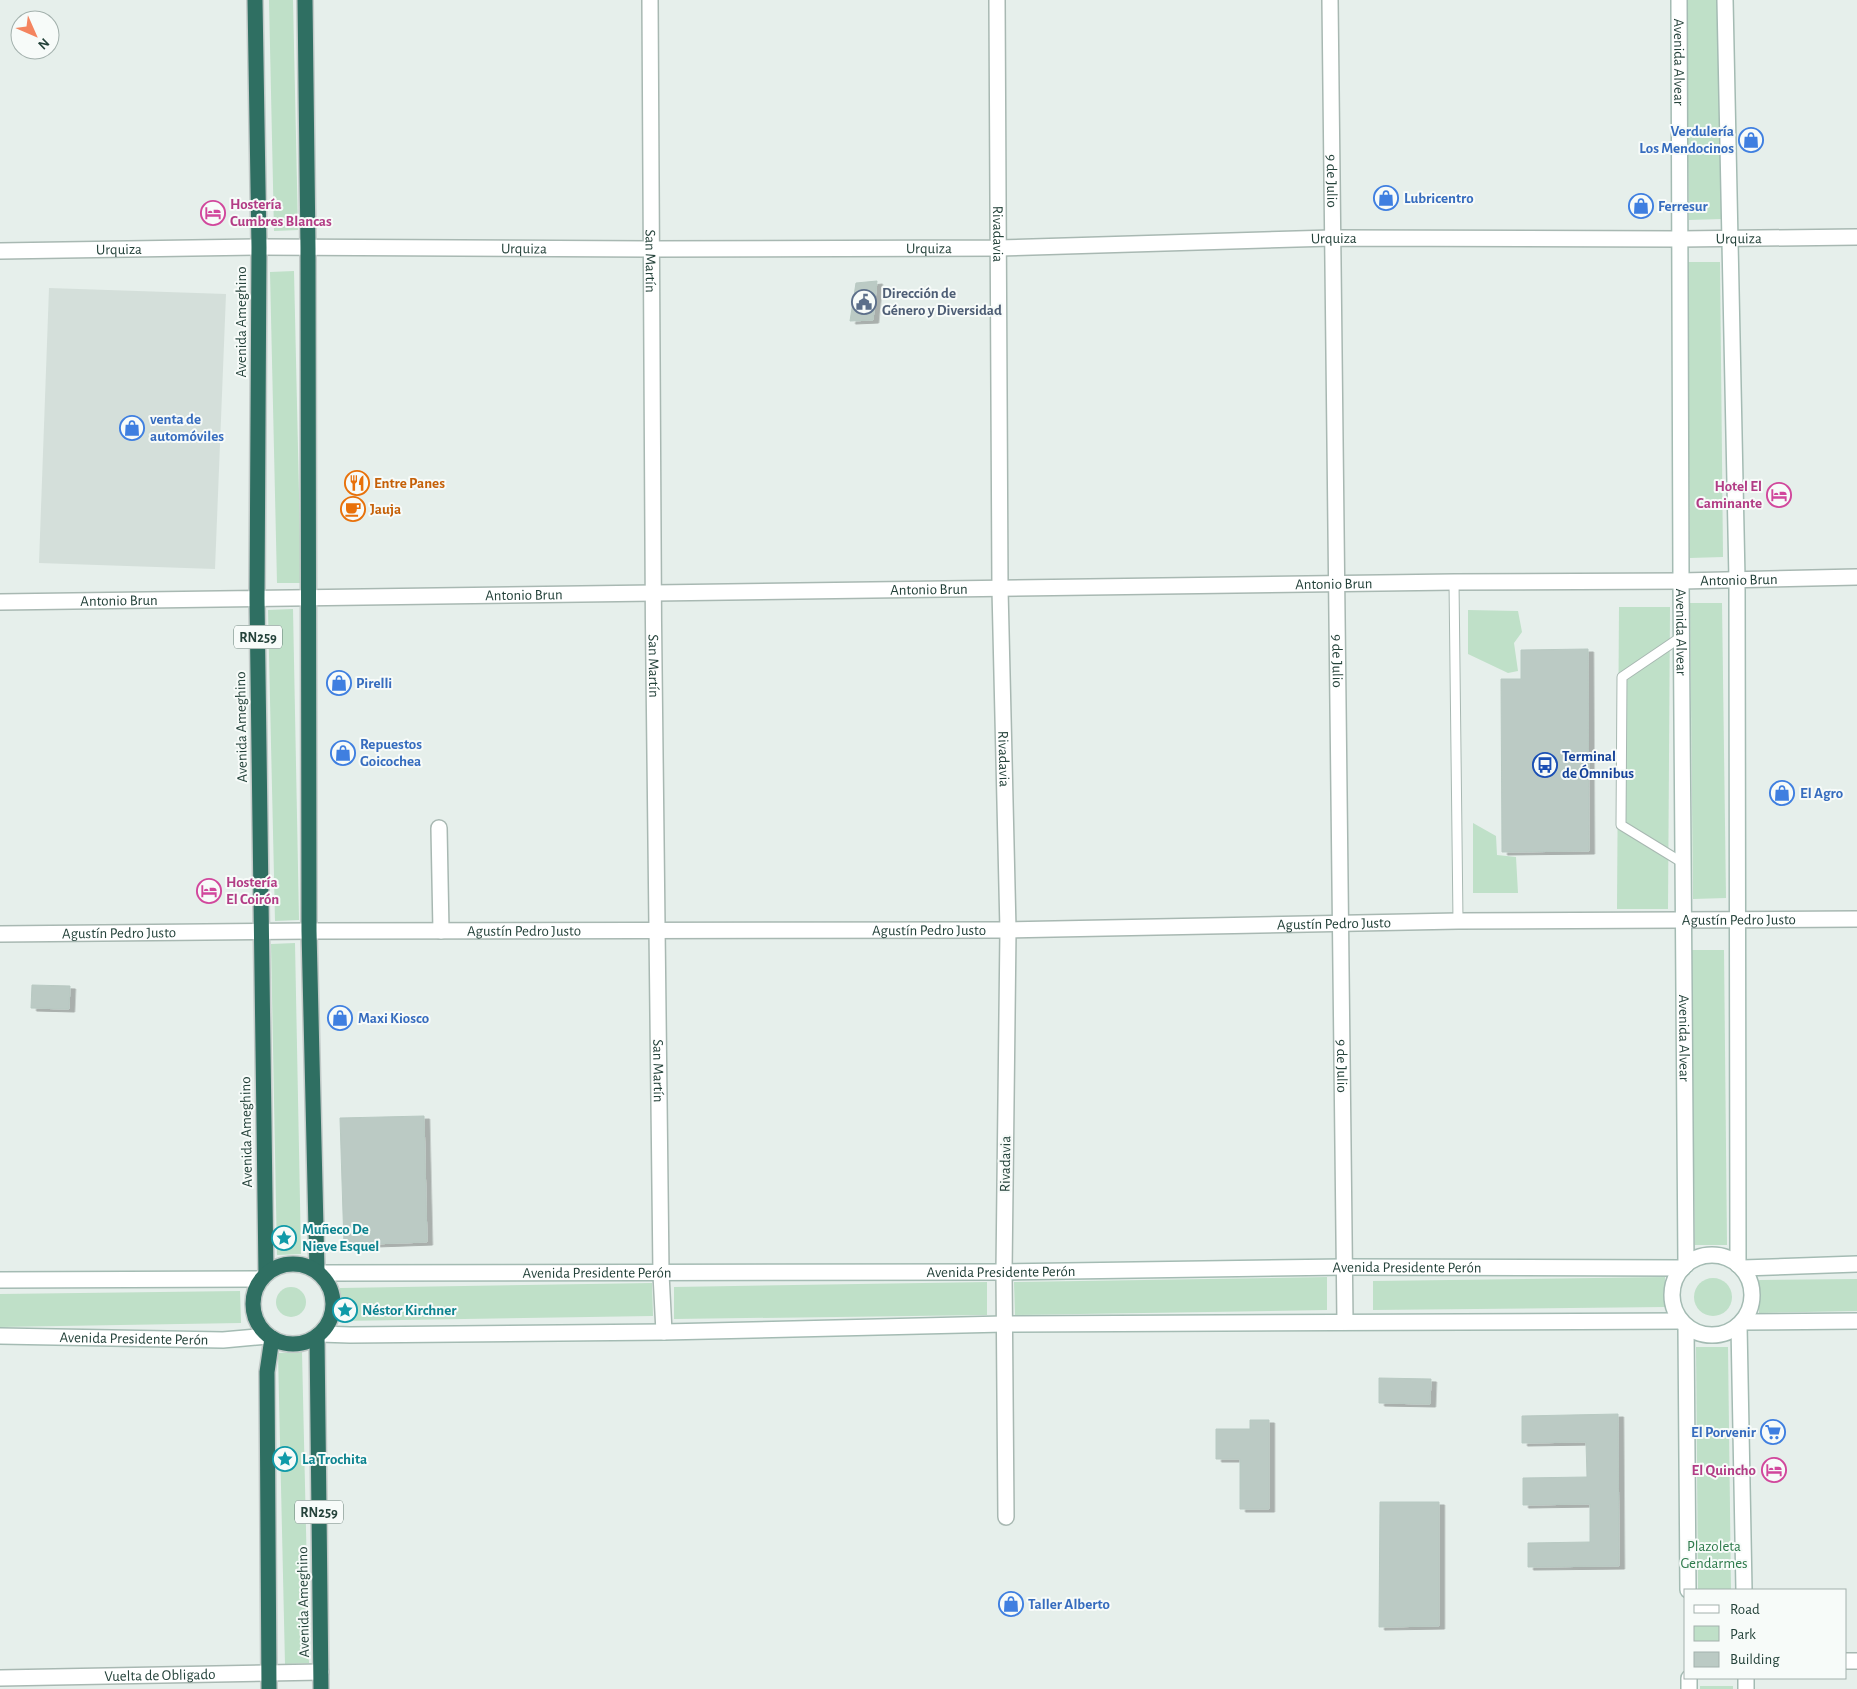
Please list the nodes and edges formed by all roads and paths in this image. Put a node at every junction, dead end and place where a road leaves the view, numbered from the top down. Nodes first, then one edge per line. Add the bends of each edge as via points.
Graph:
1 (255, 0) edge
2 (305, 0) edge
3 (650, 0) edge
4 (997, 0) edge
5 (1330, 0) edge
6 (1679, 0) edge
7 (1725, 0) edge
8 (1857, 236) edge
9 (1332, 238) junction
10 (1680, 239) junction
11 (1730, 239) junction
12 (259, 247) junction
13 (308, 248) junction
14 (999, 248) junction
15 (650, 249) junction
16 (0, 251) edge
17 (1857, 577) edge
18 (1737, 579) junction
19 (1680, 581) junction
20 (1454, 582) junction
21 (1336, 584) junction
22 (1000, 589) junction
23 (653, 593) junction
24 (308, 598) junction
25 (257, 599) junction
26 (0, 602) edge
27 (1681, 637) junction
28 (439, 828) dead end
29 (1683, 863) junction
30 (1857, 919) edge
31 (1683, 920) junction
32 (1737, 920) junction
33 (1458, 921) junction
34 (1340, 924) junction
35 (1008, 930) junction
36 (309, 931) junction
37 (442, 931) junction
38 (657, 931) junction
39 (261, 933) junction
40 (0, 934) edge
41 (1857, 1264) edge
42 (1684, 1266) junction
43 (1741, 1266) junction
44 (1344, 1267) junction
45 (318, 1272) junction
46 (1004, 1272) junction
47 (662, 1274) junction
48 (264, 1276) junction
49 (0, 1280) edge
50 (1857, 1321) edge
51 (1345, 1322) junction
52 (1683, 1323) junction
53 (1004, 1324) junction
54 (1741, 1324) junction
55 (664, 1332) junction
56 (319, 1335) junction
57 (0, 1336) edge
58 (270, 1337) junction
59 (1006, 1518) dead end
60 (1688, 1589) edge
61 (1744, 1589) edge
62 (269, 1672) junction
63 (321, 1672) junction
64 (0, 1678) edge
65 (269, 1689) edge
66 (321, 1689) edge

1 - 12 highway, Avenida Ameghino / RN259
2 - 13 highway
3 - 15 street, San Martín
4 - 14 street, Rivadavia
5 - 9 street, 9 de Julio
6 - 10 street, Avenida Alvear
7 - 11 street
8 - 11 street, Urquiza
9 - 10 street, Urquiza
9 - 14 street, Urquiza
9 - 21 street, 9 de Julio
10 - 11 street, Urquiza
10 - 19 street, Avenida Alvear
11 - 18 street
12 - 13 street, Urquiza
12 - 16 street, Urquiza
12 - 25 highway, Avenida Ameghino / RN259
13 - 15 street, Urquiza
13 - 24 highway
14 - 15 street, Urquiza
14 - 22 street, Rivadavia
15 - 23 street, San Martín
17 - 18 street, Antonio Brun
18 - 19 street, Antonio Brun
18 - 32 street
19 - 20 street, Antonio Brun
19 - 27 street, Avenida Alvear
20 - 21 street, Antonio Brun
20 - 33 lane
21 - 22 street, Antonio Brun
21 - 34 street, 9 de Julio
22 - 23 street, Antonio Brun
22 - 35 street, Rivadavia
23 - 24 street, Antonio Brun
23 - 38 street, San Martín
24 - 25 street, Antonio Brun
24 - 36 highway
25 - 26 street, Antonio Brun
25 - 39 highway, Avenida Ameghino / RN259
27 - 29 street, Avenida Alvear
27 - 29 lane via 1622,678 1621,825
28 - 37 street
29 - 31 street, Avenida Alvear
30 - 32 street, Agustín Pedro Justo
31 - 32 street, Agustín Pedro Justo
31 - 33 street, Agustín Pedro Justo
31 - 42 street, Avenida Alvear
32 - 43 street
33 - 34 street, Agustín Pedro Justo
34 - 35 street, Agustín Pedro Justo
34 - 44 street, 9 de Julio
35 - 38 street, Agustín Pedro Justo
35 - 46 street, Rivadavia
36 - 37 street, Agustín Pedro Justo
36 - 39 street, Agustín Pedro Justo
36 - 45 highway
37 - 38 street, Agustín Pedro Justo
38 - 47 street, San Martín
39 - 40 street, Agustín Pedro Justo
39 - 48 highway, Avenida Ameghino / RN259
41 - 43 street
42 - 43 street via 1696,1258 1716,1255
42 - 44 street, Avenida Presidente Perón
42 - 52 street via 1674,1280 1672,1291 1675,1313
43 - 54 street via 1752,1286 1753,1296 1752,1306
44 - 46 street, Avenida Presidente Perón
44 - 51 street, 9 de Julio
45 - 47 street, Avenida Presidente Perón
45 - 48 highway via 301,1264 288,1263
45 - 56 highway via 330,1287 334,1299 328,1324
46 - 47 street, Avenida Presidente Perón
46 - 53 street, Rivadavia
47 - 55 street, San Martín
48 - 49 street
48 - 58 highway, RN259 via 252,1298 253,1312 258,1326
50 - 54 street
51 - 52 street
51 - 53 street
52 - 54 street via 1699,1334 1710,1336 1721,1335
52 - 60 street
53 - 55 street
53 - 59 street, Rivadavia
54 - 61 street
55 - 56 street
56 - 58 highway via 294,1344 280,1343
56 - 63 highway, Avenida Ameghino / RN259
57 - 58 street, Avenida Presidente Perón via 223,1340
58 - 62 highway via 267,1372
62 - 63 street, Vuelta de Obligado
62 - 64 street, Vuelta de Obligado
62 - 65 highway
63 - 66 highway, Avenida Ameghino / RN259

